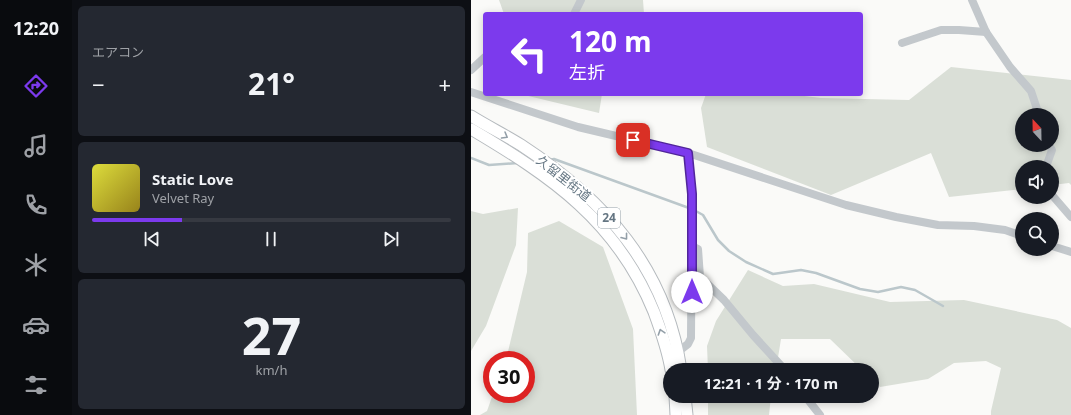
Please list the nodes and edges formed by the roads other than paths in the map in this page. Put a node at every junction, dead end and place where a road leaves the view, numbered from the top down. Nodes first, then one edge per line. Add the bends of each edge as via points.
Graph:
1 (581, 0) edge
2 (972, 0) edge
3 (575, 12) edge
4 (986, 32) junction
5 (902, 43) dead end
6 (483, 59) edge
7 (471, 70) edge
8 (471, 92) edge
9 (483, 96) edge
10 (483, 96) edge
11 (1037, 108) edge
12 (471, 116) edge
13 (471, 128) edge
14 (688, 153) junction
15 (1059, 203) edge
16 (1071, 217) edge
17 (1015, 234) edge
18 (692, 246) junction
19 (1059, 248) edge
20 (1071, 252) edge
21 (679, 352) junction
22 (670, 363) edge
23 (680, 363) edge
24 (779, 363) edge
25 (675, 403) edge
26 (686, 403) edge
27 (811, 403) edge
28 (676, 415) edge
29 (687, 415) edge
30 (820, 415) edge

1 - 3 street
2 - 4 street
4 - 5 street via 941,30
4 - 11 street via 1010,67 1031,91
6 - 7 street
8 - 10 street
9 - 14 street via 577,127
12 -> 21 main road, 久留里街道 / 24 via 521,145 586,194 606,214 644,265 669,315
22 -> 13 main road, 久留里街道 / 24 via 647,296 618,246 598,222 549,178
14 - 17 street via 846,205 938,225 974,226
14 - 18 street via 692,194
15 - 16 street
18 - 21 street via 691,338
18 - 24 street via 698,249 700,277 724,300
19 - 20 street
21 - 23 main road, 久留里街道 / 24
25 - 28 main road
26 - 29 main road
27 - 30 street

